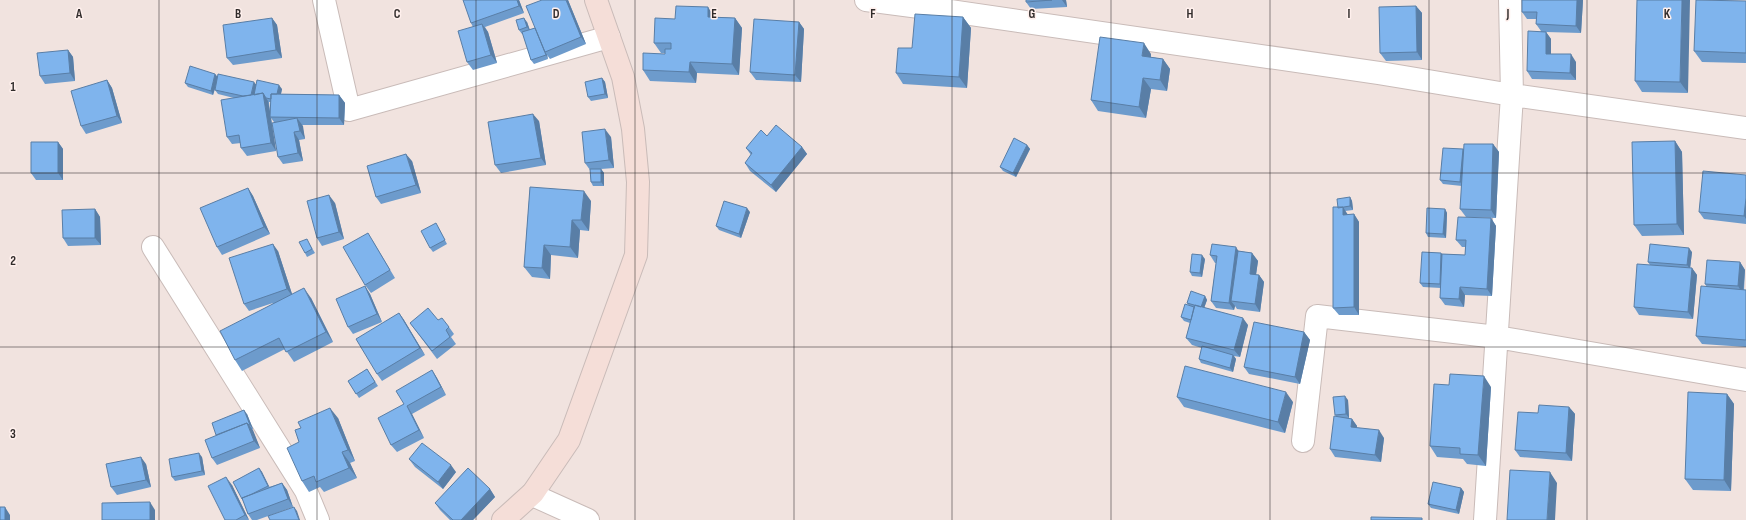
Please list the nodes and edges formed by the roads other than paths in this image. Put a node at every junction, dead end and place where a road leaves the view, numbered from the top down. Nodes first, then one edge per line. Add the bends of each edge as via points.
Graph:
1 (324, 0) edge
2 (596, 0) edge
3 (866, 0) edge
4 (1510, 0) edge
5 (950, 5) edge
6 (609, 37) junction
7 (1512, 95) junction
8 (1746, 128) edge
9 (153, 247) dead end
10 (1497, 337) junction
11 (1746, 380) edge
12 (1303, 441) dead end
13 (532, 493) junction
14 (318, 520) edge
15 (503, 520) edge
16 (588, 520) edge
17 (1485, 520) edge

1 - 6 street via 349,110
2 - 6 street
3 - 5 street
4 - 7 street
5 - 7 street
6 - 13 street via 623,77 633,129 638,182 636,255 569,440
7 - 8 street
7 - 10 street
9 - 14 street via 306,491
10 - 11 street
10 - 12 street via 1317,316
10 - 17 street
13 - 15 street
13 - 16 street

